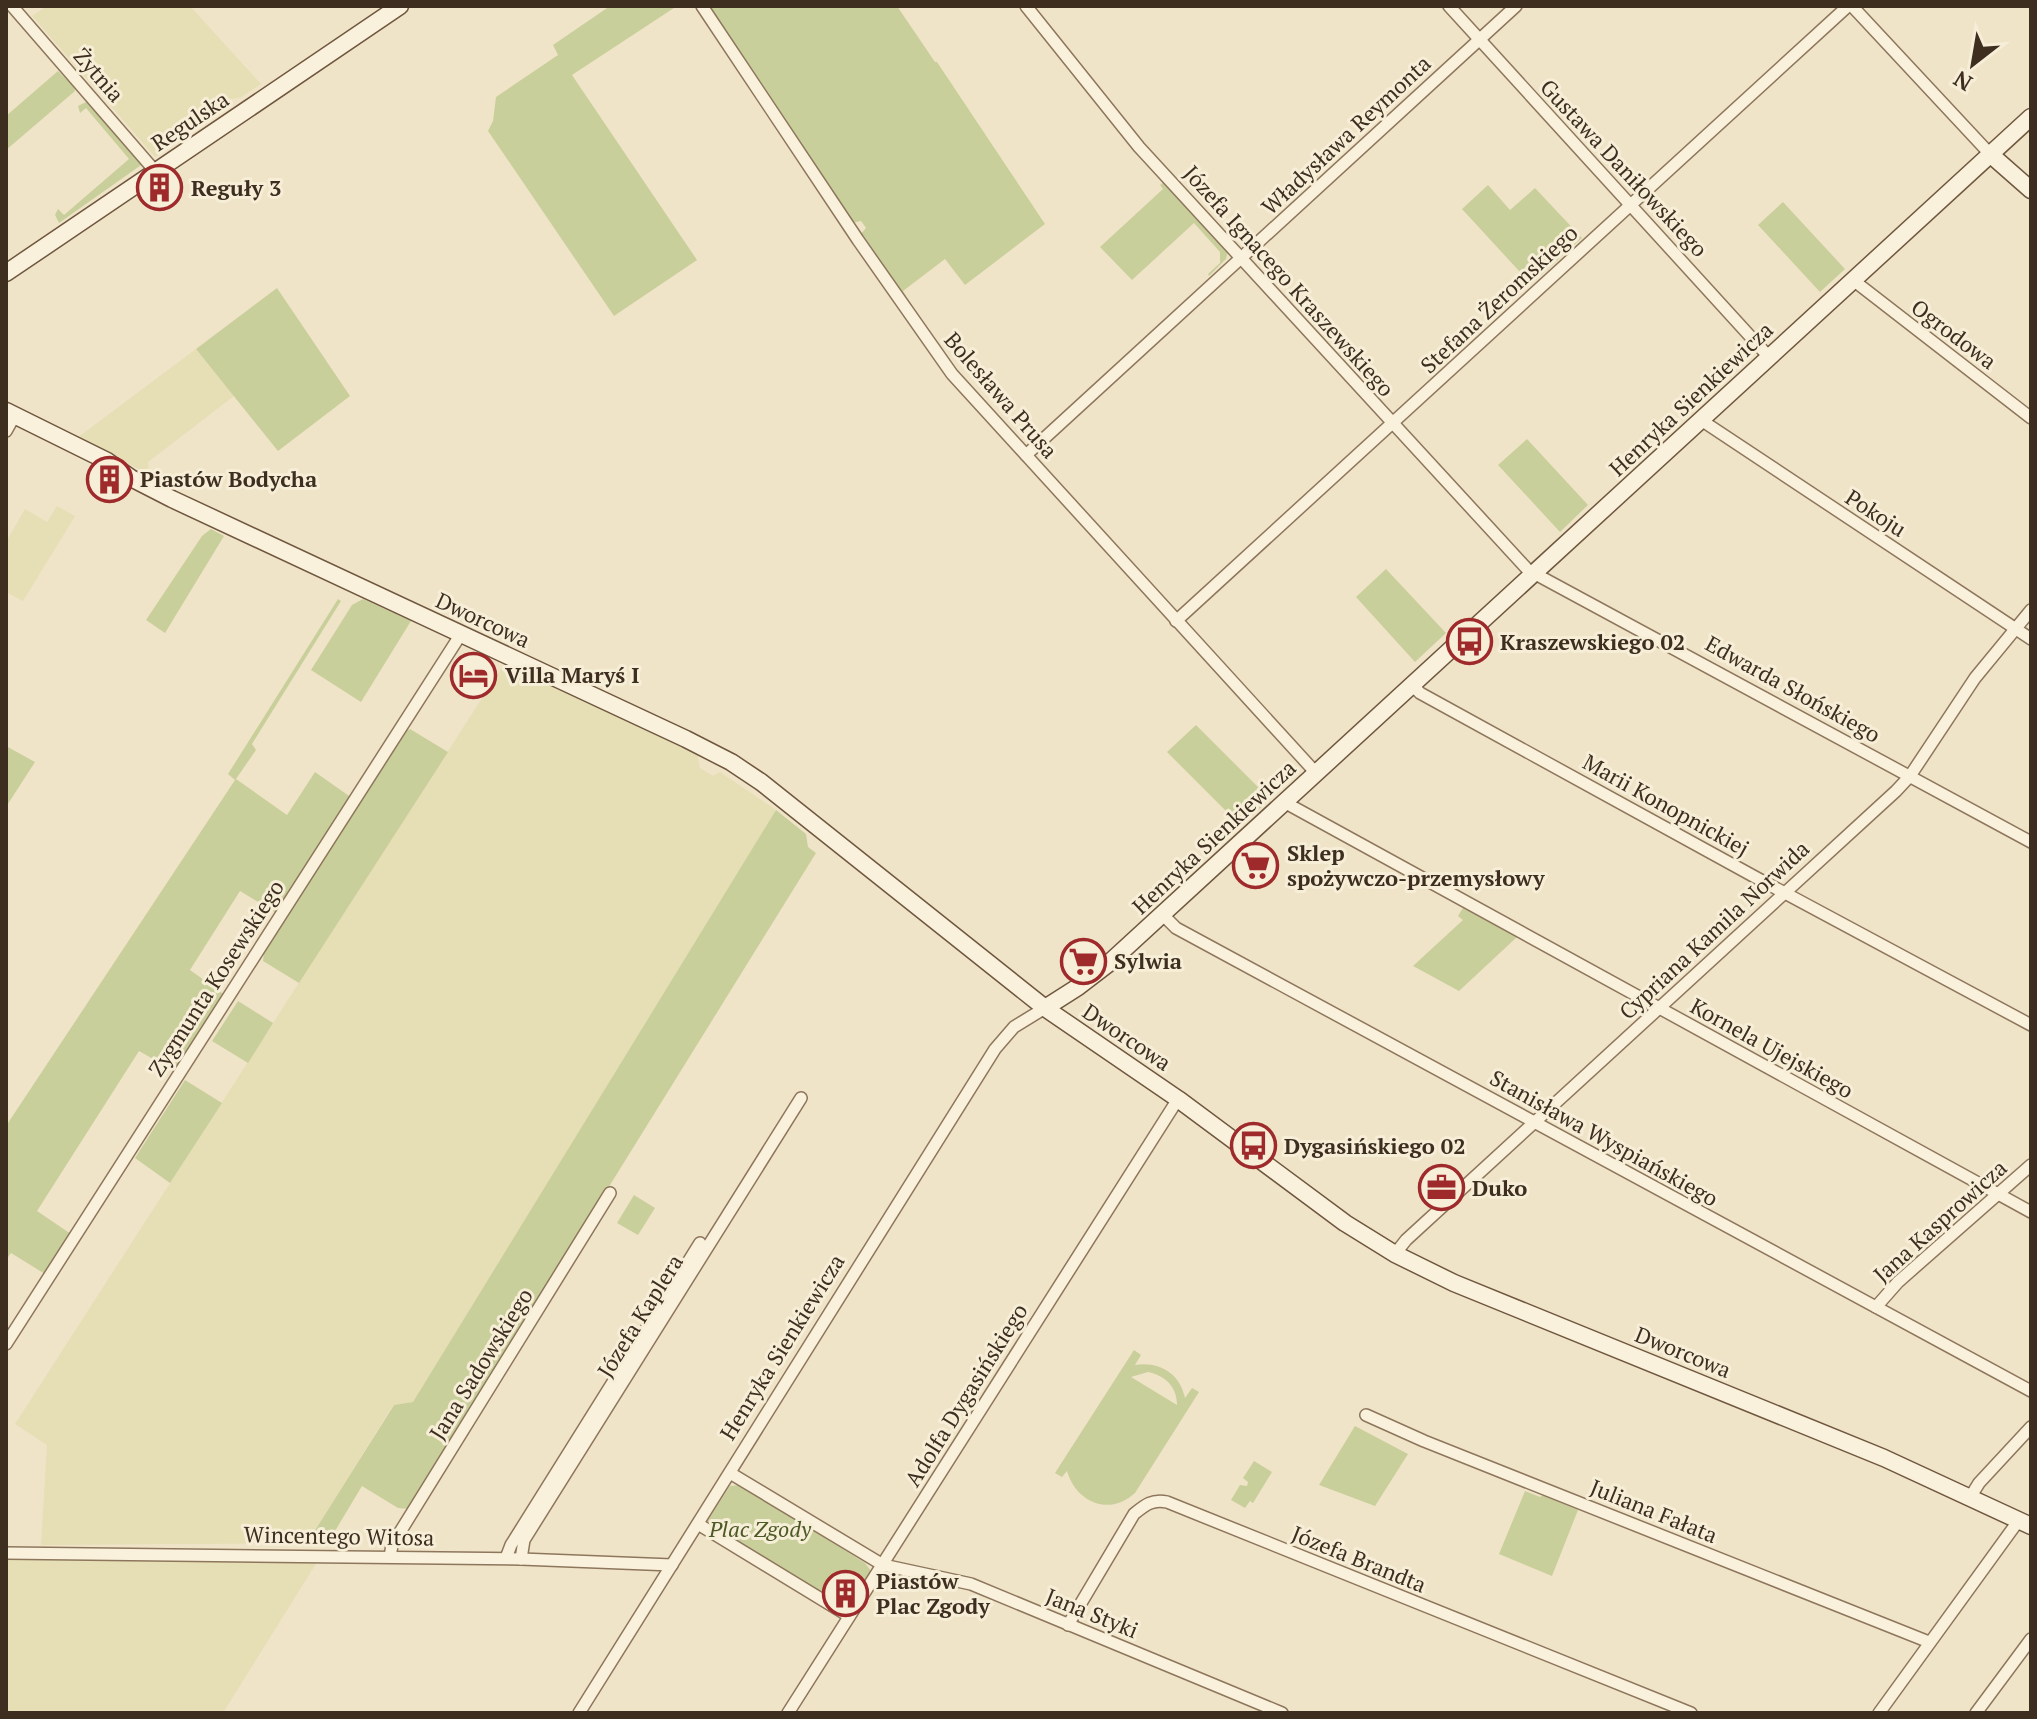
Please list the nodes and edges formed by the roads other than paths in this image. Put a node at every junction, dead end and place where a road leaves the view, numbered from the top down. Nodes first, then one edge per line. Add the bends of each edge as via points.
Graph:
1 (400, 6) edge
2 (702, 6) edge
3 (1026, 6) edge
4 (1449, 6) edge
5 (1516, 6) edge
6 (1850, 6) edge
7 (11, 10) edge
8 (1479, 39) junction
9 (2031, 117) edge
10 (1990, 154) junction
11 (155, 171) junction
12 (2031, 190) edge
13 (1632, 205) junction
14 (1240, 259) junction
15 (6, 273) edge
16 (1853, 280) junction
17 (1769, 357) junction
18 (10, 413) edge
19 (2031, 418) edge
20 (1701, 420) junction
21 (1393, 424) junction
22 (6, 431) edge
23 (1026, 455) junction
24 (1535, 573) junction
25 (2031, 610) edge
26 (1176, 621) junction
27 (2016, 629) junction
28 (461, 634) junction
29 (2031, 639) edge
30 (1412, 685) junction
31 (1316, 773) junction
32 (1910, 776) junction
33 (1284, 802) junction
34 (2031, 842) edge
35 (1785, 893) junction
36 (1162, 914) junction
37 (1045, 1008) junction
38 (1659, 1009) junction
39 (2031, 1025) edge
40 (801, 1098) dead end
41 (1178, 1099) junction
42 (1536, 1122) junction
43 (2031, 1165) edge
44 (610, 1193) dead end
45 (1998, 1194) junction
46 (2031, 1212) edge
47 (700, 1243) dead end
48 (1395, 1254) junction
49 (1876, 1307) junction
50 (6, 1344) edge
51 (2031, 1391) edge
52 (1366, 1415) dead end
53 (2031, 1427) edge
54 (730, 1473) junction
55 (1971, 1496) junction
56 (2025, 1523) edge
57 (698, 1524) junction
58 (6, 1553) edge
59 (390, 1557) junction
60 (506, 1558) junction
61 (521, 1559) junction
62 (672, 1565) junction
63 (883, 1565) junction
64 (849, 1616) junction
65 (1068, 1625) junction
66 (2031, 1639) edge
67 (1929, 1642) junction
68 (579, 1713) edge
69 (788, 1713) edge
70 (1282, 1713) edge
71 (1691, 1713) edge
72 (1879, 1713) edge
73 (1976, 1713) edge

1 - 11 street, Regulska
2 - 23 street, Bolesława Prusa via 943,364
3 - 14 street, Józefa Ignacego Kraszewskiego via 1139,147
4 - 8 street, Gustawa Daniłowskiego
5 - 8 street, Władysława Reymonta
6 - 10 street
6 - 13 street, Stefana Żeromskiego
7 - 11 street, Żytnia
8 - 13 street, Gustawa Daniłowskiego
8 - 14 street, Władysława Reymonta
9 - 10 street, Henryka Sienkiewicza
10 - 12 street
10 - 16 street, Henryka Sienkiewicza
11 - 15 street, Regulska
13 - 17 street, Gustawa Daniłowskiego
13 - 21 street, Stefana Żeromskiego
14 - 21 street, Józefa Ignacego Kraszewskiego
14 - 23 street, Władysława Reymonta
16 - 17 street, Henryka Sienkiewicza
16 - 19 street, Ogrodowa
17 - 20 street, Henryka Sienkiewicza
18 - 22 street
18 - 28 street, Dworcowa via 185,506
20 - 24 street, Henryka Sienkiewicza
20 - 27 street, Pokoju
21 - 24 street, Józefa Ignacego Kraszewskiego
21 - 26 street, Stefana Żeromskiego
23 - 26 street, Bolesława Prusa
24 - 30 street, Henryka Sienkiewicza
24 - 32 street, Edwarda Słońskiego
25 - 27 street, Cypriana Kamila Norwida
26 - 31 street, Bolesława Prusa
27 - 29 street, Pokoju
27 - 32 street, Cypriana Kamila Norwida via 1975,678
28 - 37 street, Dworcowa via 745,771
28 - 50 street, Zygmunta Kosewskiego
30 - 31 street, Henryka Sienkiewicza
30 - 35 street, Marii Konopnickiej
31 - 33 street, Henryka Sienkiewicza
32 - 34 street, Edwarda Słońskiego
32 - 35 street, Cypriana Kamila Norwida
33 - 36 street, Henryka Sienkiewicza
33 - 38 street, Kornela Ujejskiego
35 - 38 street, Cypriana Kamila Norwida
35 - 39 street, Marii Konopnickiej
36 - 37 street, Henryka Sienkiewicza via 1090,979
36 - 42 street, Stanisława Wyspiańskiego via 1176,928
37 - 41 street, Dworcowa
37 - 54 street, Henryka Sienkiewicza via 1017,1025 995,1049
38 - 42 street, Cypriana Kamila Norwida
38 - 45 street, Kornela Ujejskiego
40 - 61 street, Józefa Kaplera via 524,1540
41 - 48 street, Dworcowa
41 - 63 street, Adolfa Dygasińskiego
42 - 48 street, Cypriana Kamila Norwida
42 - 49 street, Stanisława Wyspiańskiego
43 - 45 street, Jana Kasprowicza
44 - 59 street, Jana Sadowskiego via 392,1545
45 - 46 street, Kornela Ujejskiego
45 - 49 street, Jana Kasprowicza
47 - 60 street, Józefa Kaplera
48 - 55 street, Dworcowa
49 - 51 street, Stanisława Wyspiańskiego
52 - 67 street, Juliana Fałata
53 - 55 street
54 - 57 street, Henryka Sienkiewicza
54 - 63 street
55 - 56 street, Dworcowa
56 - 67 street
57 - 62 street, Henryka Sienkiewicza
57 - 64 street
58 - 59 street, Wincentego Witosa
59 - 60 street, Wincentego Witosa
60 - 61 street, Wincentego Witosa
61 - 62 street, Wincentego Witosa
62 - 68 street, Henryka Sienkiewicza
63 - 64 street, Adolfa Dygasińskiego
63 - 65 street, Jana Styki via 971,1584
64 - 69 street, Adolfa Dygasińskiego
65 - 70 street, Jana Styki
65 - 71 street, Józefa Brandta via 1134,1514 1157,1500
66 - 73 street
67 - 72 street

